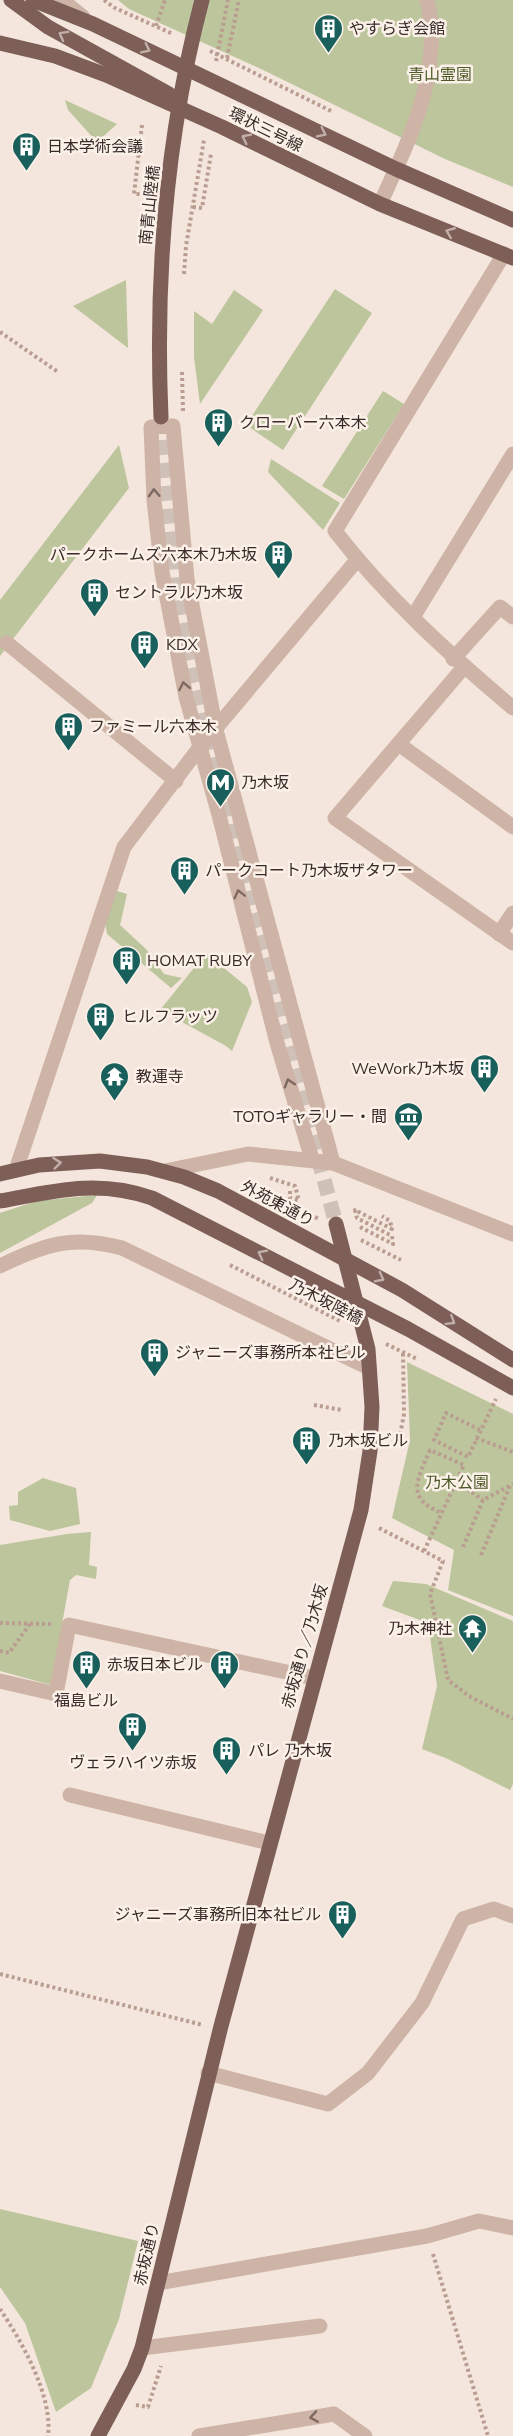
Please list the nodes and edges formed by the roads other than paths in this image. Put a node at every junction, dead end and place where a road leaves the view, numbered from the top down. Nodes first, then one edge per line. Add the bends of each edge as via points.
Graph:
1 (11, 0) edge
2 (33, 0) edge
3 (62, 0) edge
4 (202, 0) edge
5 (427, 0) edge
6 (93, 24) junction
7 (0, 43) edge
8 (222, 127) junction
9 (396, 169) junction
10 (380, 204) junction
11 (513, 220) edge
12 (509, 256) edge
13 (167, 421) junction
14 (513, 454) edge
15 (357, 561) junction
16 (412, 617) junction
17 (513, 617) edge
18 (7, 644) dead end
19 (459, 663) junction
20 (513, 708) edge
21 (216, 730) junction
22 (399, 745) junction
23 (200, 747) junction
24 (176, 781) junction
25 (513, 827) edge
26 (513, 913) edge
27 (499, 934) junction
28 (513, 943) edge
29 (312, 1159) junction
30 (333, 1162) junction
31 (16, 1170) junction
32 (165, 1171) junction
33 (0, 1174) edge
34 (0, 1201) edge
35 (336, 1224) tunnel mouth
36 (513, 1234) edge
37 (0, 1266) edge
38 (513, 1360) edge
39 (369, 1368) junction
40 (513, 1388) edge
41 (314, 1678) junction
42 (0, 1681) edge
43 (70, 1795) dead end
44 (269, 1843) junction
45 (513, 1916) edge
46 (208, 2073) junction
47 (513, 2228) edge
48 (158, 2283) junction
49 (320, 2326) dead end
50 (142, 2348) junction
51 (98, 2436) edge
52 (199, 2436) edge
53 (365, 2436) edge

8 -> 1 main road via 216,119 48,27
2 - 6 main road, 環状三号線
3 - 6 street
4 - 13 main road, 南青山陸橋 via 182,91 165,213 159,325
5 - 9 street via 431,46 427,82
6 -> 9 main road, 環状三号線
7 - 8 main road, 環状三号線 via 55,56 106,75
10 -> 8 main road, 環状三号線
9 - 10 street
9 - 11 main road, 環状三号線
12 -> 10 main road, 環状三号線
12 - 15 street via 334,531
13 - 21 street via 187,579
23 -> 13 street via 186,697 162,573 154,500 150,427
14 - 16 street
15 - 16 street
15 - 21 street
16 - 19 street
17 - 19 street via 500,607
18 - 24 street
19 - 20 street
19 - 22 street
21 - 23 street
21 - 30 street
22 - 25 street
22 - 27 street via 335,818
23 - 24 street
29 -> 23 street via 277,1043
24 - 31 street via 124,847
26 - 27 street
27 - 28 street
29 - 30 street
29 - 32 street via 248,1154
30 - 36 street
31 -> 32 main road, 外苑東通り via 62,1162 100,1161
31 - 33 main road, 外苑東通り
32 -> 38 main road, 外苑東通り via 218,1191 402,1290
40 -> 34 main road via 408,1329 165,1204 138,1194 99,1187
35 - 39 main road, 赤坂通り／乃木坂 via 368,1348
37 - 39 street via 45,1246 71,1241 122,1248
39 - 41 main road, 赤坂通り／乃木坂 via 370,1451 361,1510
41 - 42 street via 69,1625 56,1694
41 - 44 main road, 赤坂通り／乃木坂
43 - 44 street
44 - 46 main road, 赤坂通り／乃木坂
45 - 46 street via 494,1909 463,1919 422,2003 368,2073 328,2104
46 - 48 main road, 赤坂通り
47 - 48 street via 479,2221 427,2236
48 - 50 main road, 赤坂通り
49 - 50 street
50 - 51 main road, 赤坂通り
53 -> 52 street via 334,2414

